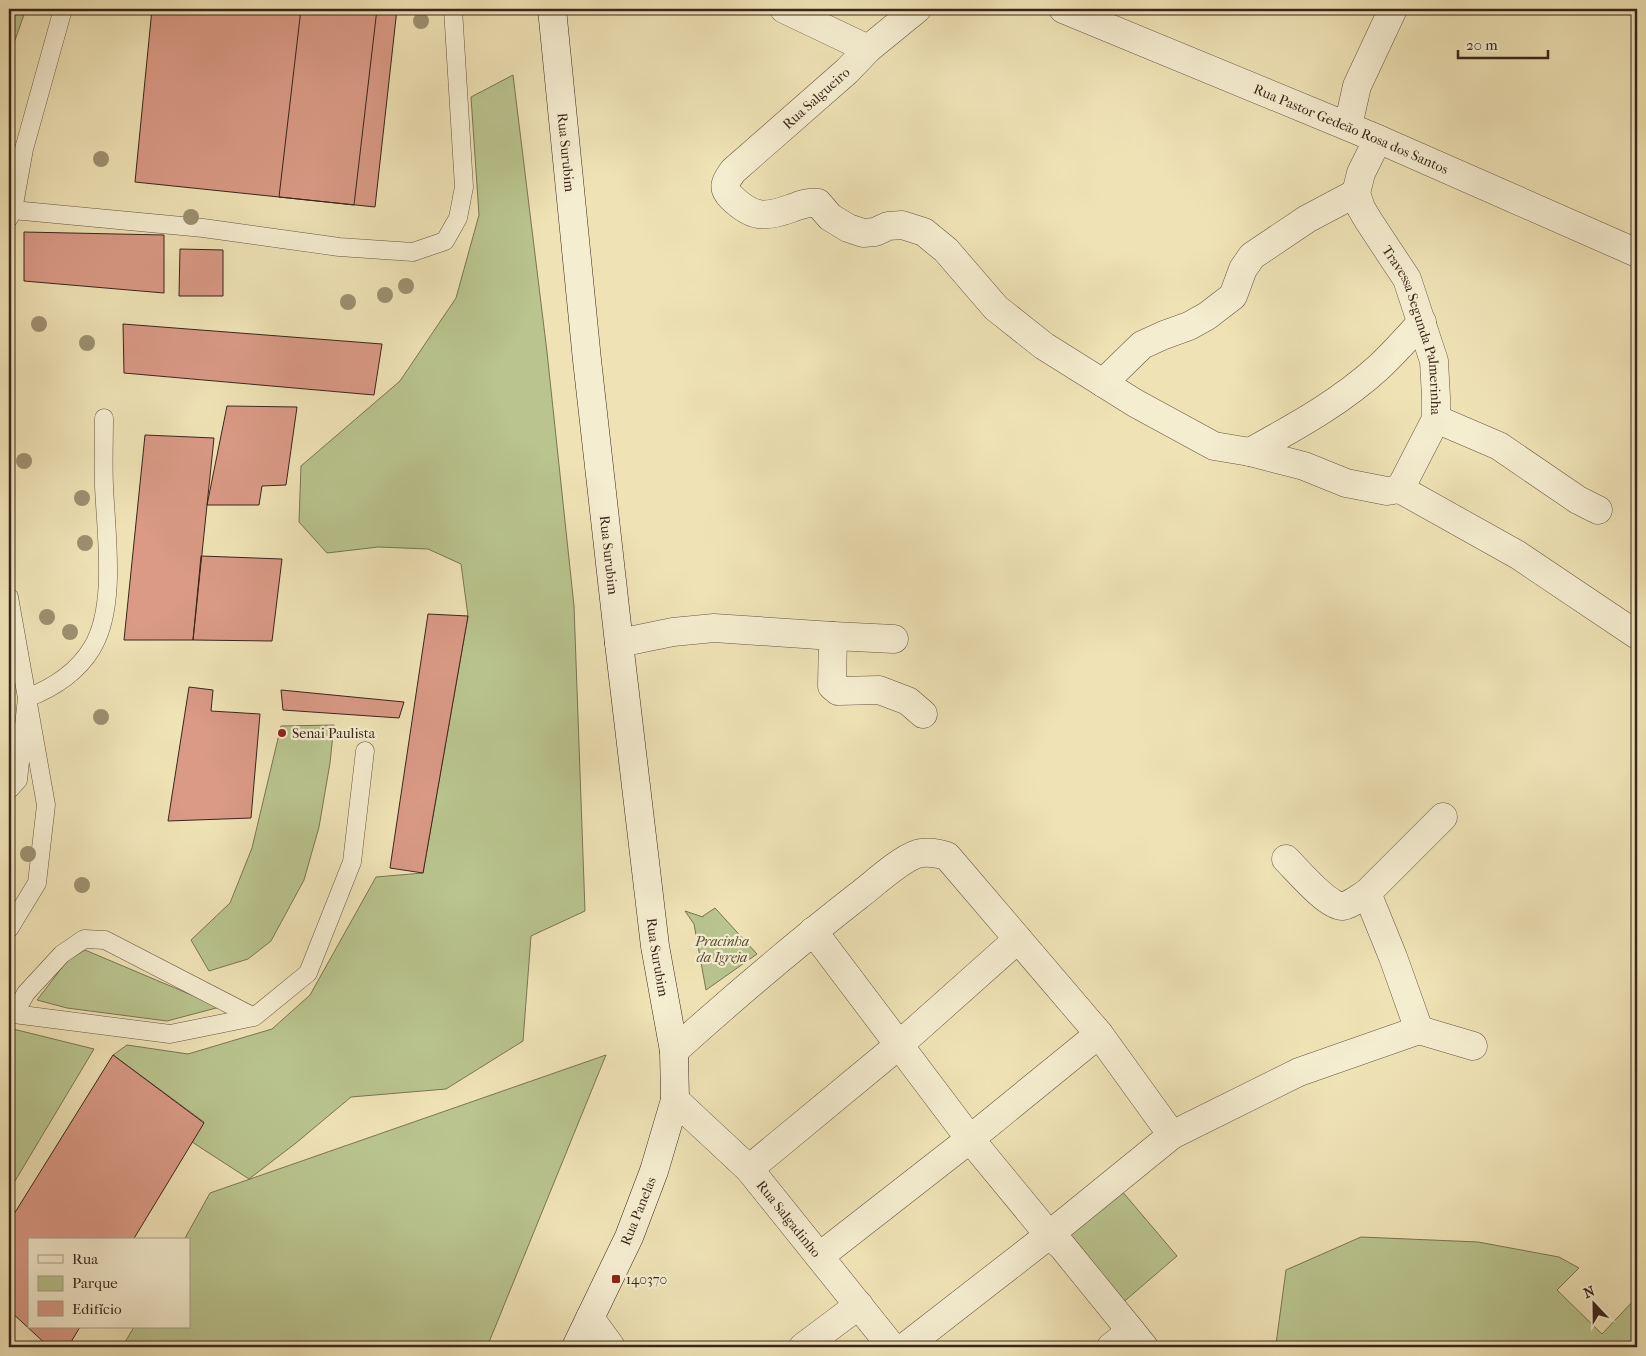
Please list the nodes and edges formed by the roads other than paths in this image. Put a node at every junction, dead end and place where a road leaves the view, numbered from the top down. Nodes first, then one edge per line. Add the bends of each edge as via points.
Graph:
1 (63, 9) edge
2 (453, 9) edge
3 (552, 9) edge
4 (784, 9) edge
5 (917, 9) edge
6 (1064, 9) edge
7 (1393, 9) edge
8 (868, 49) junction
9 (1348, 126) junction
10 (1378, 139) junction
11 (1356, 193) junction
12 (11, 214) edge
13 (1637, 253) edge
14 (1422, 322) junction
15 (1103, 383) junction
16 (104, 418) dead end
17 (1436, 419) junction
18 (1250, 452) junction
19 (1400, 488) junction
20 (1598, 510) dead end
21 (9, 597) edge
22 (1637, 635) edge
23 (833, 636) junction
24 (894, 639) dead end
25 (619, 643) junction
26 (27, 698) junction
27 (923, 714) dead end
28 (365, 751) dead end
29 (9, 790) edge
30 (1443, 817) dead end
31 (1286, 859) dead end
32 (1367, 893) junction
33 (9, 929) edge
34 (813, 931) junction
35 (1018, 939) junction
36 (11, 1012) edge
37 (254, 1017) junction
38 (1419, 1030) junction
39 (1099, 1034) junction
40 (899, 1045) junction
41 (1473, 1046) dead end
42 (674, 1051) junction
43 (675, 1100) junction
44 (1172, 1135) junction
45 (970, 1139) junction
46 (749, 1169) junction
47 (1050, 1234) junction
48 (820, 1256) junction
49 (859, 1305) junction
50 (590, 1318) junction
51 (1129, 1342) edge
52 (576, 1347) edge
53 (611, 1347) edge
54 (803, 1347) edge
55 (892, 1347) edge
56 (905, 1347) edge

1 - 12 lane via 24,149
2 - 12 lane via 464,188 458,218 445,241 414,252 203,228
3 - 25 street, Rua Surubim
4 - 8 street
5 - 8 street, Rua Salgueiro
6 - 9 street, Rua Pastor Gedeão Rosa dos Santos
7 - 9 street via 1357,86
8 - 15 street, Rua Salgueiro via 835,83 733,170 725,183 726,192 743,209 759,214 771,215 808,202 818,203 830,217 863,233 902,225 924,232 946,250 996,308 1044,346
9 - 10 street, Rua Pastor Gedeão Rosa dos Santos
10 - 11 street via 1361,173
10 - 13 street, Rua Pastor Gedeão Rosa dos Santos
11 - 14 street, Travessa Segunda Palmerinha via 1368,220 1407,279
11 - 15 street via 1252,256 1243,269 1233,296 1189,326 1142,345
14 - 17 street, Travessa Segunda Palmerinha via 1434,361
14 - 18 street via 1379,368 1343,396
15 - 18 street via 1214,446
16 - 26 lane via 108,562 105,619 92,648 76,669 49,689
17 - 19 street, Travessa Segunda Palmerinha
17 - 20 street via 1499,446
18 - 19 street via 1304,466 1346,483 1387,491
19 - 22 street via 1518,554
21 - 26 lane
23 - 24 street
23 - 25 street via 714,628
23 - 27 street via 832,686 838,691 878,690 908,701
25 - 42 street, Rua Surubim via 655,946
26 - 29 lane via 18,780
26 - 33 lane via 46,805 37,883
28 - 37 lane via 352,862 308,973
30 - 32 street
31 - 32 street via 1332,904 1342,907
32 - 38 street
34 - 35 street via 907,859 926,852 947,856
34 - 40 street
34 - 42 street
35 - 39 street
35 - 40 street
36 - 37 lane via 170,1034
36 - 37 lane via 62,954 84,939 105,940
38 - 41 street
38 - 44 street via 1299,1072
39 - 44 street
39 - 45 street
40 - 45 street
40 - 46 street
42 - 43 street, Rua Surubim
43 - 46 street, Rua Salgadinho
43 - 50 street, Rua Panelas via 654,1171 632,1229
44 - 47 street
45 - 47 street
45 - 48 street
46 - 48 street, Rua Salgadinho
47 - 51 street via 1062,1246
47 - 56 street
48 - 49 street, Rua Salgadinho
49 - 54 street
49 - 55 street, Rua Salgadinho
50 - 52 street, Rua Panelas
50 - 53 street

